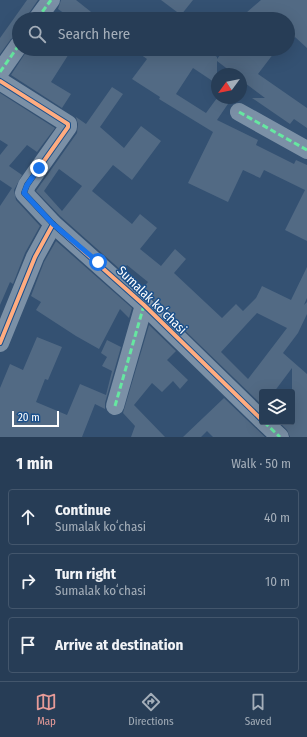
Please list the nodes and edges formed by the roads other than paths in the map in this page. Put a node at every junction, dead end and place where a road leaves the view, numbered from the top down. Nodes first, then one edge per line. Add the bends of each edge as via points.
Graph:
1 (51, 0) edge
2 (42, 12) edge
3 (12, 56) edge
4 (0, 72) edge
5 (0, 81) edge
6 (239, 112) dead end
7 (307, 150) edge
8 (53, 224) junction
9 (144, 305) junction
10 (0, 343) edge
11 (115, 406) dead end
12 (259, 417) edge
13 (267, 425) edge
14 (280, 437) edge

1 - 2 street
3 - 4 street
5 - 8 street, Sumalak koʻchasi via 68,124 24,189 24,193
6 - 7 street
8 - 9 street, Sumalak koʻchasi
8 - 10 street via 35,257
9 - 11 street
9 - 12 street, Sumalak koʻchasi
13 - 14 street

